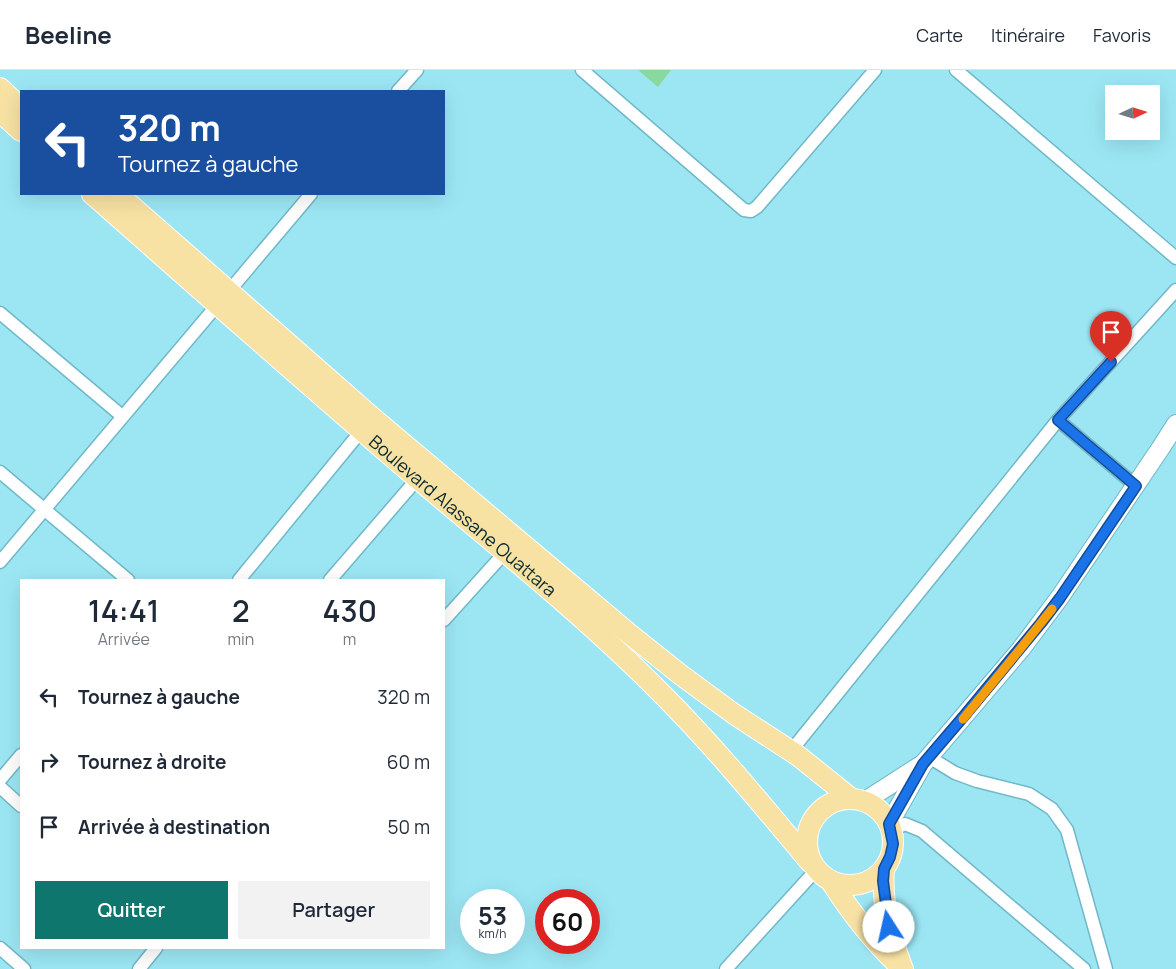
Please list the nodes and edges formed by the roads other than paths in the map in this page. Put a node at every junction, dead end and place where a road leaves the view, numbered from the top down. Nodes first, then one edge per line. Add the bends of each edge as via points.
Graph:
1 (417, 70) edge
2 (582, 70) edge
3 (875, 70) edge
4 (956, 70) edge
5 (0, 88) edge
6 (399, 90) edge
7 (20, 107) edge
8 (0, 112) edge
9 (20, 129) edge
10 (93, 195) edge
11 (119, 195) edge
12 (310, 195) edge
13 (1176, 258) edge
14 (1176, 290) edge
15 (223, 297) junction
16 (0, 314) edge
17 (122, 416) junction
18 (1058, 420) junction
19 (368, 424) junction
20 (1176, 424) edge
21 (0, 472) edge
22 (418, 478) junction
23 (1136, 486) junction
24 (44, 509) junction
25 (511, 545) junction
26 (0, 562) edge
27 (127, 579) edge
28 (240, 579) edge
29 (331, 579) edge
30 (445, 619) edge
31 (791, 751) junction
32 (20, 756) edge
33 (926, 760) junction
34 (0, 780) edge
35 (0, 787) edge
36 (859, 800) junction
37 (20, 805) edge
38 (890, 827) junction
39 (813, 866) junction
40 (884, 869) junction
41 (832, 882) junction
42 (0, 948) edge
43 (155, 949) edge
44 (10, 965) edge
45 (24, 969) edge
46 (139, 969) edge
47 (726, 969) edge
48 (903, 969) edge
49 (1084, 969) edge
50 (1106, 969) edge

1 - 6 street
2 - 3 street via 744,210 751,211
4 - 13 street
5 - 7 main road
8 - 9 main road
10 - 15 main road, Boulevard Alassane Ouattara
11 - 15 main road, Boulevard Alassane Ouattara
12 - 15 street
14 - 18 street
15 - 17 street
15 - 19 main road, Boulevard Alassane Ouattara
16 - 17 street
17 - 24 street
18 - 23 street
18 - 31 street
19 - 22 main road, Boulevard Alassane Ouattara
19 - 25 main road, Boulevard Alassane Ouattara
19 - 28 street
20 - 23 street
21 - 24 street
22 - 25 main road, Boulevard Alassane Ouattara
22 - 29 street
23 - 33 street via 1060,598
24 - 26 street
24 - 27 street
25 - 30 street
25 - 31 main road, Boulevard Alassane Ouattara via 734,714
25 - 39 main road, Boulevard Alassane Ouattara via 709,742
31 - 36 main road, Boulevard Alassane Ouattara
32 - 34 street
33 - 36 street
33 - 38 street
33 - 50 street via 970,778 1029,794 1052,809 1067,830
35 - 37 street
36 - 38 main road via 879,810
36 - 39 main road via 834,801 819,811 809,826 806,844
38 - 40 main road via 893,844
38 - 49 street via 905,824 922,831
39 - 41 main road
39 - 47 street
40 - 41 main road via 872,880 858,885 842,886
40 - 48 main road via 886,911
41 - 48 main road via 870,935
42 - 44 street
43 - 46 street
44 - 45 street

